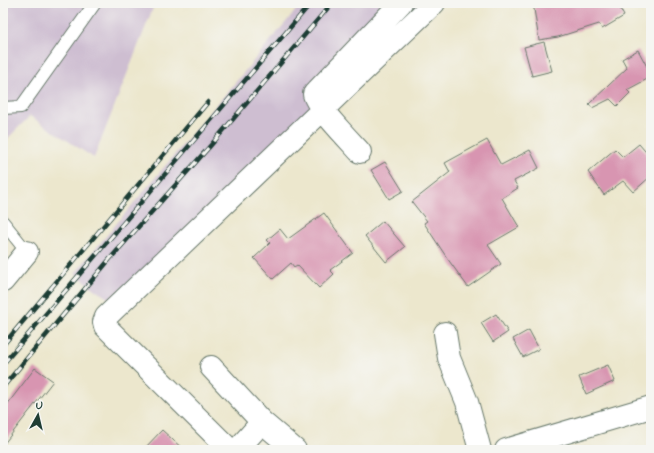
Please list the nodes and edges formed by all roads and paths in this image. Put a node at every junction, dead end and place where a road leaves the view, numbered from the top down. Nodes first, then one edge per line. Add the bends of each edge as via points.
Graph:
1 (94, 3) edge
2 (401, 3) edge
3 (434, 3) edge
4 (3, 108) edge
5 (323, 110) junction
6 (360, 152) dead end
7 (3, 222) edge
8 (27, 252) joint
9 (3, 281) edge
10 (445, 333) dead end
11 (211, 367) dead end
12 (651, 407) edge
13 (262, 422) junction
14 (230, 450) edge
15 (237, 450) edge
16 (295, 450) edge
17 (480, 450) edge
18 (506, 450) edge

1 - 4 lane via 21,107
2 - 5 street via 314,94 314,99
3 - 5 street
5 - 6 street
5 - 14 street via 106,317 104,322 130,353
7 - 8 lane
8 - 9 street
10 - 17 street via 449,358 467,402
11 - 13 street
12 - 18 street
13 - 15 street
13 - 16 street

